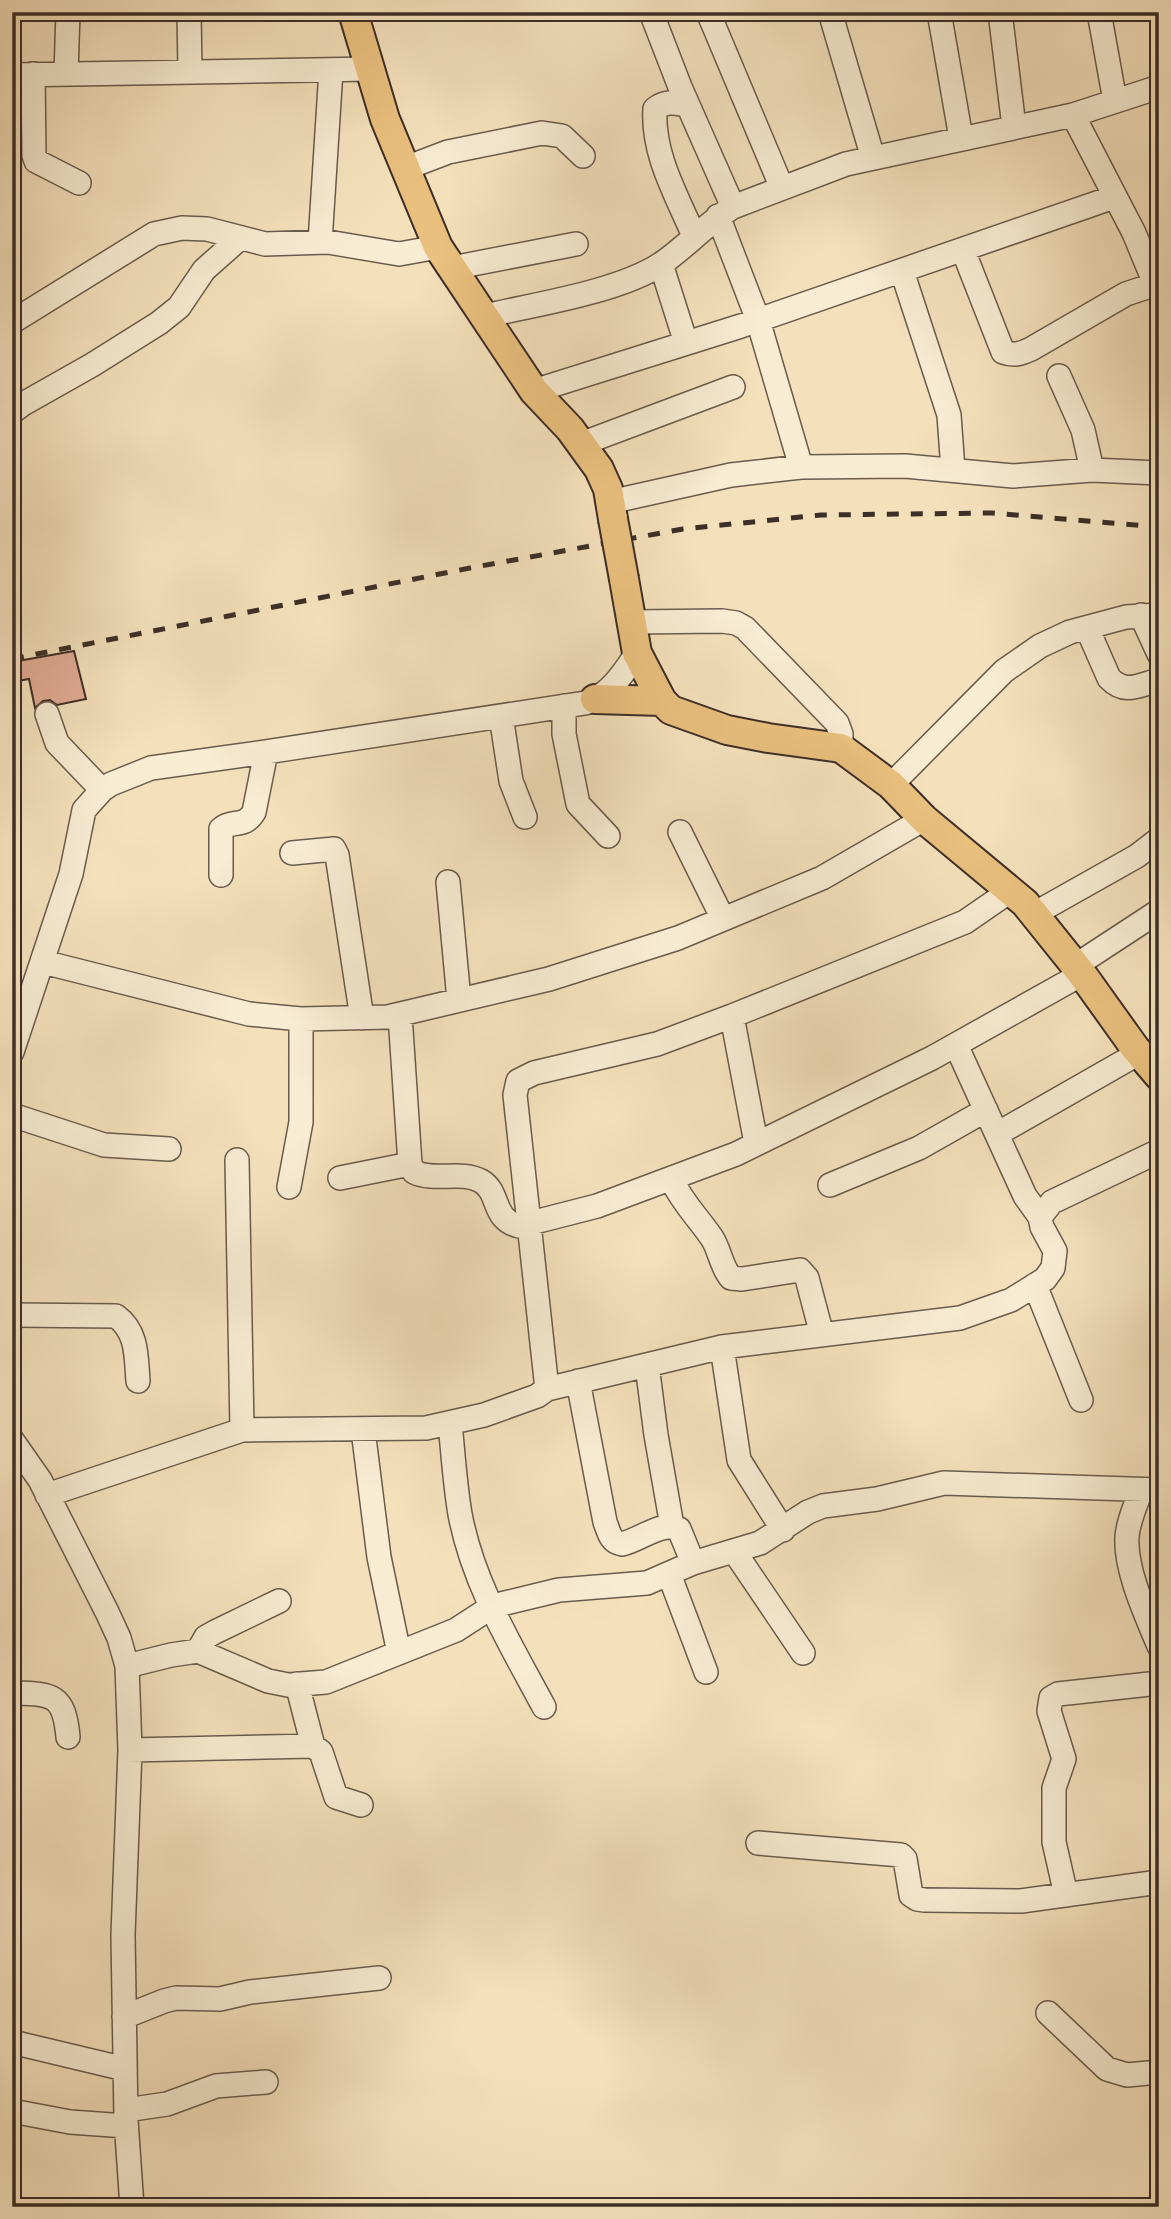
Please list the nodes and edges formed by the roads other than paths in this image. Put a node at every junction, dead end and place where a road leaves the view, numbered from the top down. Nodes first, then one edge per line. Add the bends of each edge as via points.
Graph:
1 (68, 12) edge
2 (189, 12) edge
3 (353, 12) edge
4 (651, 12) edge
5 (708, 12) edge
6 (830, 12) edge
7 (939, 12) edge
8 (1000, 12) edge
9 (1099, 12) edge
10 (370, 69) junction
11 (331, 70) junction
12 (190, 72) junction
13 (66, 74) junction
14 (23, 75) edge
15 (1159, 87) edge
16 (1115, 101) junction
17 (688, 105) junction
18 (1073, 115) junction
19 (1014, 127) junction
20 (961, 138) junction
21 (583, 156) dead end
22 (873, 158) junction
23 (406, 168) junction
24 (79, 183) dead end
25 (782, 188) junction
26 (1114, 197) junction
27 (726, 211) junction
28 (694, 236) junction
29 (240, 238) junction
30 (320, 242) junction
31 (576, 244) dead end
32 (963, 250) junction
33 (445, 257) junction
34 (661, 264) junction
35 (902, 271) junction
36 (1157, 286) edge
37 (485, 316) junction
38 (758, 320) junction
39 (12, 322) edge
40 (686, 343) junction
41 (1059, 376) dead end
42 (733, 387) dead end
43 (534, 391) junction
44 (12, 412) edge
45 (581, 444) junction
46 (801, 467) junction
47 (1157, 469) edge
48 (953, 470) junction
49 (1092, 470) junction
50 (612, 511) junction
51 (1150, 615) edge
52 (632, 622) junction
53 (1087, 628) junction
54 (637, 653) junction
55 (1159, 654) edge
56 (1159, 680) edge
57 (595, 699) junction
58 (662, 701) junction
59 (564, 706) junction
60 (47, 714) dead end
61 (501, 716) junction
62 (841, 748) junction
63 (266, 752) junction
64 (891, 785) junction
65 (102, 790) junction
66 (525, 817) dead end
67 (924, 819) junction
68 (680, 832) dead end
69 (608, 836) dead end
70 (1159, 839) edge
71 (292, 853) dead end
72 (221, 875) dead end
73 (448, 882) dead end
74 (1010, 891) junction
75 (1159, 911) edge
76 (1034, 914) junction
77 (723, 919) junction
78 (43, 962) junction
79 (1079, 970) junction
80 (459, 1000) junction
81 (400, 1014) junction
82 (732, 1016) junction
83 (362, 1018) junction
84 (301, 1019) junction
85 (16, 1029) edge
86 (956, 1045) junction
87 (12, 1052) edge
88 (1139, 1053) junction
89 (1159, 1076) edge
90 (986, 1110) junction
91 (12, 1115) edge
92 (998, 1134) junction
93 (756, 1143) junction
94 (169, 1149) dead end
95 (1159, 1150) edge
96 (237, 1160) dead end
97 (410, 1164) junction
98 (340, 1178) dead end
99 (671, 1179) junction
100 (830, 1185) dead end
101 (289, 1187) dead end
102 (1040, 1217) junction
103 (529, 1224) junction
104 (1035, 1285) junction
105 (12, 1315) edge
106 (822, 1335) junction
107 (722, 1347) junction
108 (647, 1365) junction
109 (138, 1381) dead end
110 (578, 1381) junction
111 (547, 1389) junction
112 (1081, 1400) dead end
113 (450, 1423) junction
114 (242, 1430) junction
115 (363, 1430) junction
116 (12, 1440) edge
117 (1150, 1490) edge
118 (47, 1495) junction
119 (672, 1526) junction
120 (783, 1530) junction
121 (734, 1551) junction
122 (693, 1563) junction
123 (669, 1574) junction
124 (279, 1601) dead end
125 (490, 1608) junction
126 (1159, 1646) edge
127 (198, 1651) junction
128 (399, 1653) junction
129 (803, 1653) dead end
130 (127, 1666) junction
131 (706, 1672) dead end
132 (1159, 1683) edge
133 (297, 1684) junction
134 (12, 1693) edge
135 (544, 1707) dead end
136 (68, 1737) dead end
137 (313, 1746) junction
138 (130, 1750) junction
139 (361, 1805) dead end
140 (758, 1843) dead end
141 (1159, 1882) edge
142 (1066, 1895) junction
143 (379, 1979) dead end
144 (1048, 2013) dead end
145 (124, 2017) junction
146 (12, 2042) edge
147 (125, 2069) junction
148 (1159, 2073) edge
149 (266, 2082) dead end
150 (12, 2111) edge
151 (126, 2118) junction
152 (132, 2207) edge

1 - 13 street
2 - 12 street
3 - 10 main road
4 - 17 street
5 - 25 street
6 - 22 street
7 - 20 street
8 - 19 street
9 - 16 street
10 - 11 street
10 - 23 main road
11 - 12 street
11 - 30 street
12 - 13 street
13 - 14 street
14 - 24 street via 36,161
15 - 16 street
16 - 18 street
17 - 27 street
17 - 28 street via 662,103 654,118 661,161
18 - 19 street
18 - 26 street
19 - 20 street
20 - 22 street
21 - 23 street via 562,136 542,133 448,152
22 - 25 street
23 - 33 main road
25 - 27 street
26 - 32 street
26 - 36 street
27 - 28 street
27 - 38 street
28 - 34 street
29 - 30 street via 265,244
29 - 39 street via 207,229 155,234
29 - 44 street via 204,270 179,307 159,323
30 - 33 street
31 - 33 street
32 - 35 street
32 - 36 street via 1003,352 1010,355 1031,349 1126,294
33 - 37 main road
34 - 37 street via 598,289
34 - 40 street
35 - 38 street
35 - 48 street via 949,415
37 - 43 main road
38 - 40 street
38 - 46 street
40 - 43 street
41 - 49 street via 1083,430
42 - 45 street
43 - 45 main road
45 - 50 main road via 599,469
46 - 48 street
46 - 50 street via 731,475
47 - 49 street
48 - 49 street via 1013,476
50 - 52 main road, bridge
51 - 53 street
51 - 55 street
52 - 54 main road
52 - 62 street via 722,621 745,628 832,717 841,734
53 - 56 street via 1115,684 1131,688
53 - 64 street via 1050,641 1013,663
54 - 57 street via 621,677
54 - 58 main road
57 - 58 main road
57 - 59 street
58 - 62 main road via 680,714 727,730
59 - 61 street
59 - 69 street via 564,734 578,804
60 - 65 street via 57,743
61 - 63 street
61 - 66 street via 511,781
62 - 64 main road
63 - 65 street via 151,768
63 - 72 street via 250,819 221,829
64 - 67 main road
65 - 78 street via 81,819 71,874
67 - 74 main road
67 - 77 street via 822,878
68 - 77 street
70 - 76 street
71 - 83 street via 327,848 337,855
73 - 80 street
74 - 76 main road
74 - 82 street via 958,925
75 - 79 street
76 - 79 main road
77 - 80 street via 549,979
78 - 84 street via 249,1014
78 - 85 street
79 - 86 street
79 - 88 main road
80 - 81 street
81 - 83 street
81 - 97 street
82 - 93 street
82 - 103 street via 657,1044 534,1073 519,1081 515,1095
83 - 84 street
84 - 101 street via 301,1122
85 - 87 street
86 - 90 street
86 - 93 street
88 - 89 main road
88 - 92 street
90 - 92 street
90 - 100 street via 919,1147
91 - 94 street via 103,1145
92 - 102 street via 1025,1196
93 - 99 street
95 - 102 street via 1052,1202
96 - 114 street
97 - 98 street
97 - 103 street via 420,1175 481,1181 503,1219 519,1226
99 - 103 street
99 - 106 street via 682,1201 713,1239 731,1278 800,1270 807,1278
102 - 104 street via 1055,1260 1045,1279
103 - 111 street
104 - 106 street via 1011,1300 960,1318
104 - 112 street
105 - 109 street via 116,1317 132,1335
106 - 107 street
107 - 108 street
107 - 120 street via 739,1460
108 - 110 street
108 - 119 street
110 - 111 street
110 - 119 street via 611,1538 622,1544
111 - 113 street
113 - 115 street
113 - 125 street via 460,1514
114 - 115 street
114 - 118 street
115 - 128 street via 379,1557
116 - 118 street
117 - 120 street via 944,1483 823,1506
117 - 126 street via 1127,1536 1136,1590
118 - 130 street via 107,1612
119 - 122 street via 678,1529
120 - 121 street
121 - 122 street
121 - 129 street
122 - 123 street
123 - 125 street via 635,1586 559,1591
123 - 131 street
124 - 127 street via 206,1637
125 - 128 street via 456,1630
125 - 135 street
127 - 130 street
127 - 133 street via 268,1681
128 - 133 street via 337,1678
130 - 138 street
132 - 142 street via 1058,1694 1048,1703 1064,1759 1054,1788 1054,1842
133 - 137 street
134 - 136 street via 52,1697 65,1714
137 - 138 street
137 - 139 street via 321,1752 336,1797
138 - 145 street
140 - 142 street via 901,1855 908,1888 917,1899 1021,1901
141 - 142 street
143 - 145 street via 220,1999 176,1998
144 - 148 street via 1107,2069 1127,2075
145 - 147 street
146 - 147 street
147 - 151 street
149 - 151 street via 216,2086
150 - 151 street via 70,2122
151 - 152 street

